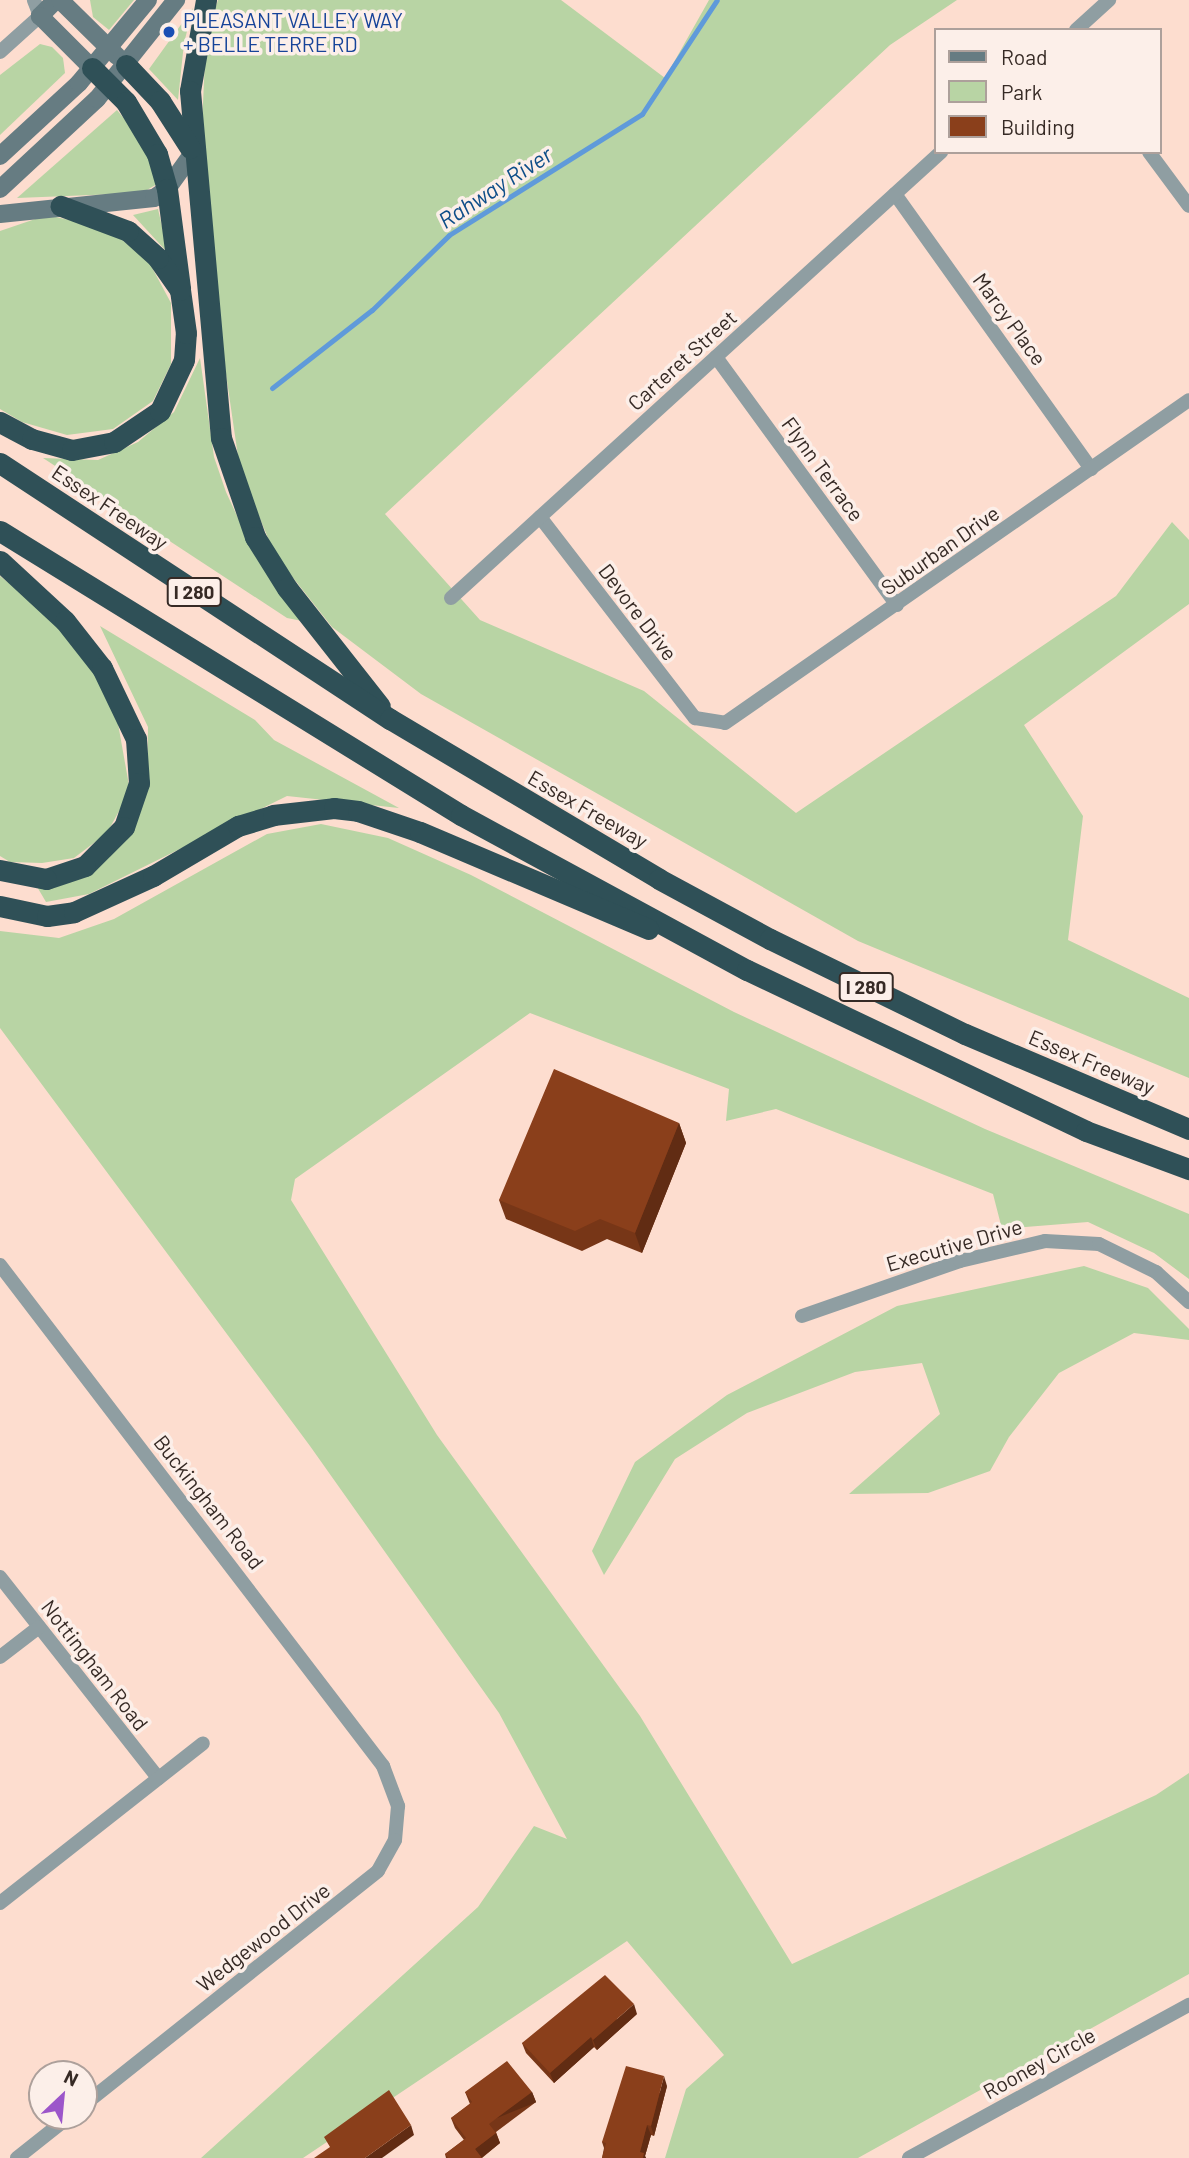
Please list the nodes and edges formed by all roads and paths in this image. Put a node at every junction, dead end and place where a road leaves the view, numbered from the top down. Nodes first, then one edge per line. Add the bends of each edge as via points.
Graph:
1 (58, 0) edge
2 (148, 0) edge
3 (176, 0) edge
4 (206, 0) edge
5 (1109, 0) edge
6 (37, 8) edge
7 (1078, 28) edge
8 (109, 48) junction
9 (0, 52) edge
10 (126, 65) junction
11 (92, 68) junction
12 (110, 85) junction
13 (193, 153) junction
14 (939, 154) edge
15 (1150, 154) edge
16 (0, 156) edge
17 (0, 189) edge
18 (167, 189) junction
19 (895, 194) junction
20 (61, 206) junction
21 (1189, 206) edge
22 (0, 214) edge
23 (180, 290) junction
24 (716, 357) junction
25 (1189, 400) edge
26 (0, 422) edge
27 (0, 463) edge
28 (1091, 469) junction
29 (540, 517) junction
30 (0, 531) edge
31 (0, 561) edge
32 (451, 598) dead end
33 (897, 605) junction
34 (390, 719) junction
35 (711, 723) joint
36 (0, 870) edge
37 (0, 905) edge
38 (747, 970) junction
39 (1189, 1129) edge
40 (1189, 1170) edge
41 (0, 1265) edge
42 (1189, 1302) edge
43 (802, 1316) dead end
44 (0, 1577) edge
45 (39, 1627) junction
46 (0, 1657) edge
47 (203, 1743) dead end
48 (383, 1766) joint
49 (158, 1778) junction
50 (0, 1903) edge
51 (1189, 2005) edge
52 (98, 2094) edge
53 (52, 2130) edge
54 (17, 2158) edge
55 (909, 2158) edge

1 - 6 main road
1 - 8 main road
2 - 8 main road
3 - 10 main road
4 - 13 highway via 190,91
5 - 7 street
6 - 9 street
6 - 11 main road
8 - 10 main road
8 - 11 main road
10 - 12 main road
10 - 13 highway via 160,101
11 - 12 highway
11 - 16 main road
12 - 17 main road
12 - 18 highway via 144,127
13 - 18 main road
13 - 34 highway via 221,438 255,537 287,588
14 - 19 street, Carteret Street
15 - 21 street
18 - 20 main road via 139,202
18 - 23 highway
19 - 24 street, Carteret Street
19 - 28 street, Marcy Place
20 - 22 main road
20 - 23 highway via 112,223 144,242
23 - 26 highway via 186,333 184,360 171,396 147,424 114,442 72,450 32,439
24 - 29 street, Carteret Street
24 - 33 street, Flynn Terrace
25 - 28 street, Suburban Drive
27 - 34 highway, Essex Freeway / I 280
28 - 33 street, Suburban Drive
29 - 32 street, Carteret Street
29 - 35 street, Devore Drive via 676,697 695,718
30 - 38 highway, I 280 via 461,815
31 - 36 highway via 46,600 102,668 136,739 139,783 124,827 85,866 46,879
33 - 35 street, Suburban Drive via 741,714 725,723
34 - 39 highway, Essex Freeway / I 280 via 543,812 770,939 965,1034
37 - 38 highway via 47,916 74,912 153,876 238,826 273,815 334,808 358,811 420,832
38 - 40 highway, I 280 via 1074,1125
41 - 48 street, Buckingham Road
42 - 43 street, Executive Drive via 1156,1272 1099,1244 1045,1241 960,1261
44 - 45 street, Nottingham Road
45 - 46 street
45 - 49 street, Nottingham Road
47 - 49 street
48 - 52 street, Wedgewood Drive via 395,1789 399,1824 396,1840 379,1871
49 - 50 street
51 - 55 street, Rooney Circle
53 - 54 street

